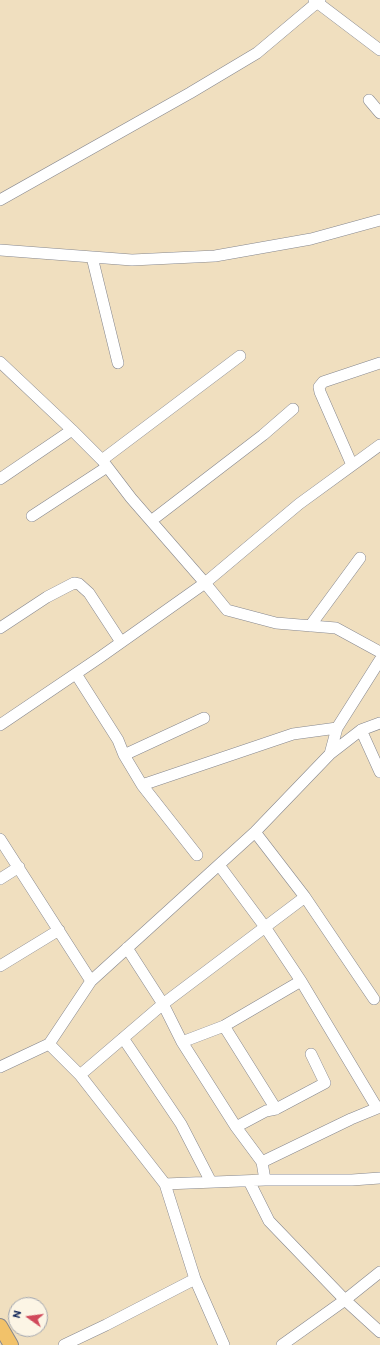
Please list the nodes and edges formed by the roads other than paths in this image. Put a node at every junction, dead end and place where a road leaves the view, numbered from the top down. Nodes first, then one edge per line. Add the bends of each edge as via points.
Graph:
1 (317, 1) edge
2 (380, 50) edge
3 (369, 100) dead end
4 (380, 113) edge
5 (0, 200) edge
6 (380, 220) edge
7 (0, 250) edge
8 (92, 257) junction
9 (240, 356) dead end
10 (0, 362) edge
11 (380, 363) edge
12 (118, 364) dead end
13 (293, 409) dead end
14 (72, 430) junction
15 (380, 445) edge
16 (104, 463) junction
17 (352, 465) junction
18 (0, 479) edge
19 (32, 516) dead end
20 (151, 521) junction
21 (360, 558) dead end
22 (205, 583) junction
23 (310, 626) junction
24 (0, 628) edge
25 (121, 642) junction
26 (380, 652) edge
27 (380, 660) edge
28 (76, 674) junction
29 (204, 718) dead end
30 (380, 723) edge
31 (0, 725) edge
32 (337, 728) junction
33 (361, 730) junction
34 (330, 754) junction
35 (124, 755) junction
36 (380, 772) edge
37 (142, 785) junction
38 (255, 832) junction
39 (0, 839) edge
40 (197, 855) dead end
41 (219, 864) junction
42 (19, 867) junction
43 (0, 879) edge
44 (305, 897) junction
45 (265, 927) junction
46 (59, 930) junction
47 (127, 948) junction
48 (0, 966) edge
49 (91, 981) junction
50 (301, 981) junction
51 (374, 999) dead end
52 (163, 1004) junction
53 (224, 1026) junction
54 (123, 1038) junction
55 (182, 1042) junction
56 (49, 1044) junction
57 (311, 1054) dead end
58 (0, 1067) edge
59 (80, 1075) junction
60 (378, 1107) edge
61 (276, 1109) junction
62 (236, 1127) junction
63 (262, 1162) junction
64 (380, 1178) edge
65 (265, 1180) junction
66 (249, 1181) junction
67 (212, 1182) junction
68 (165, 1184) junction
69 (380, 1272) edge
70 (195, 1279) junction
71 (345, 1300) junction
72 (0, 1326) edge
73 (380, 1332) edge
74 (11, 1345) edge
75 (64, 1345) edge
76 (224, 1345) edge
77 (282, 1345) edge

1 - 2 street
1 - 5 street via 257,53
3 - 4 street
6 - 8 street via 311,239 215,256 132,260
7 - 8 street
8 - 12 street
9 - 16 street
10 - 14 street
11 - 17 street via 323,382 319,387
13 - 20 street
14 - 16 street
14 - 18 street
15 - 17 street
16 - 19 street
16 - 20 street
17 - 22 street via 298,504
20 - 22 street
21 - 23 street
22 - 23 street via 227,610 276,623
22 - 25 street
23 - 26 street via 336,628
24 - 25 street via 47,597 74,583 89,593
25 - 28 street
27 - 32 street
28 - 31 street
28 - 35 street via 118,740
29 - 35 street
30 - 33 street
32 - 34 street
32 - 37 street via 293,734
33 - 34 street
33 - 36 street
34 - 38 street
35 - 37 street
37 - 40 street
38 - 41 street
38 - 44 street
39 - 42 street
41 - 45 street
41 - 47 street
42 - 43 street
42 - 46 street
44 - 45 street
44 - 51 street
45 - 50 street
45 - 52 street
46 - 48 street
46 - 49 street
47 - 49 street
47 - 52 street
49 - 56 street
50 - 53 street
50 - 60 street
52 - 54 street
52 - 55 street
53 - 55 street
53 - 61 street
54 - 59 street
54 - 67 street via 181,1124
55 - 62 street
56 - 58 street
56 - 59 street
57 - 61 street via 325,1083
59 - 68 street
60 - 63 street
61 - 62 street via 266,1111
62 - 63 street
63 - 65 street
64 - 65 street
65 - 66 street
66 - 67 street
66 - 71 street via 269,1221
67 - 68 street
68 - 70 street
69 - 71 street
70 - 75 street
70 - 76 street
71 - 73 street
71 - 77 street
72 - 74 main road

